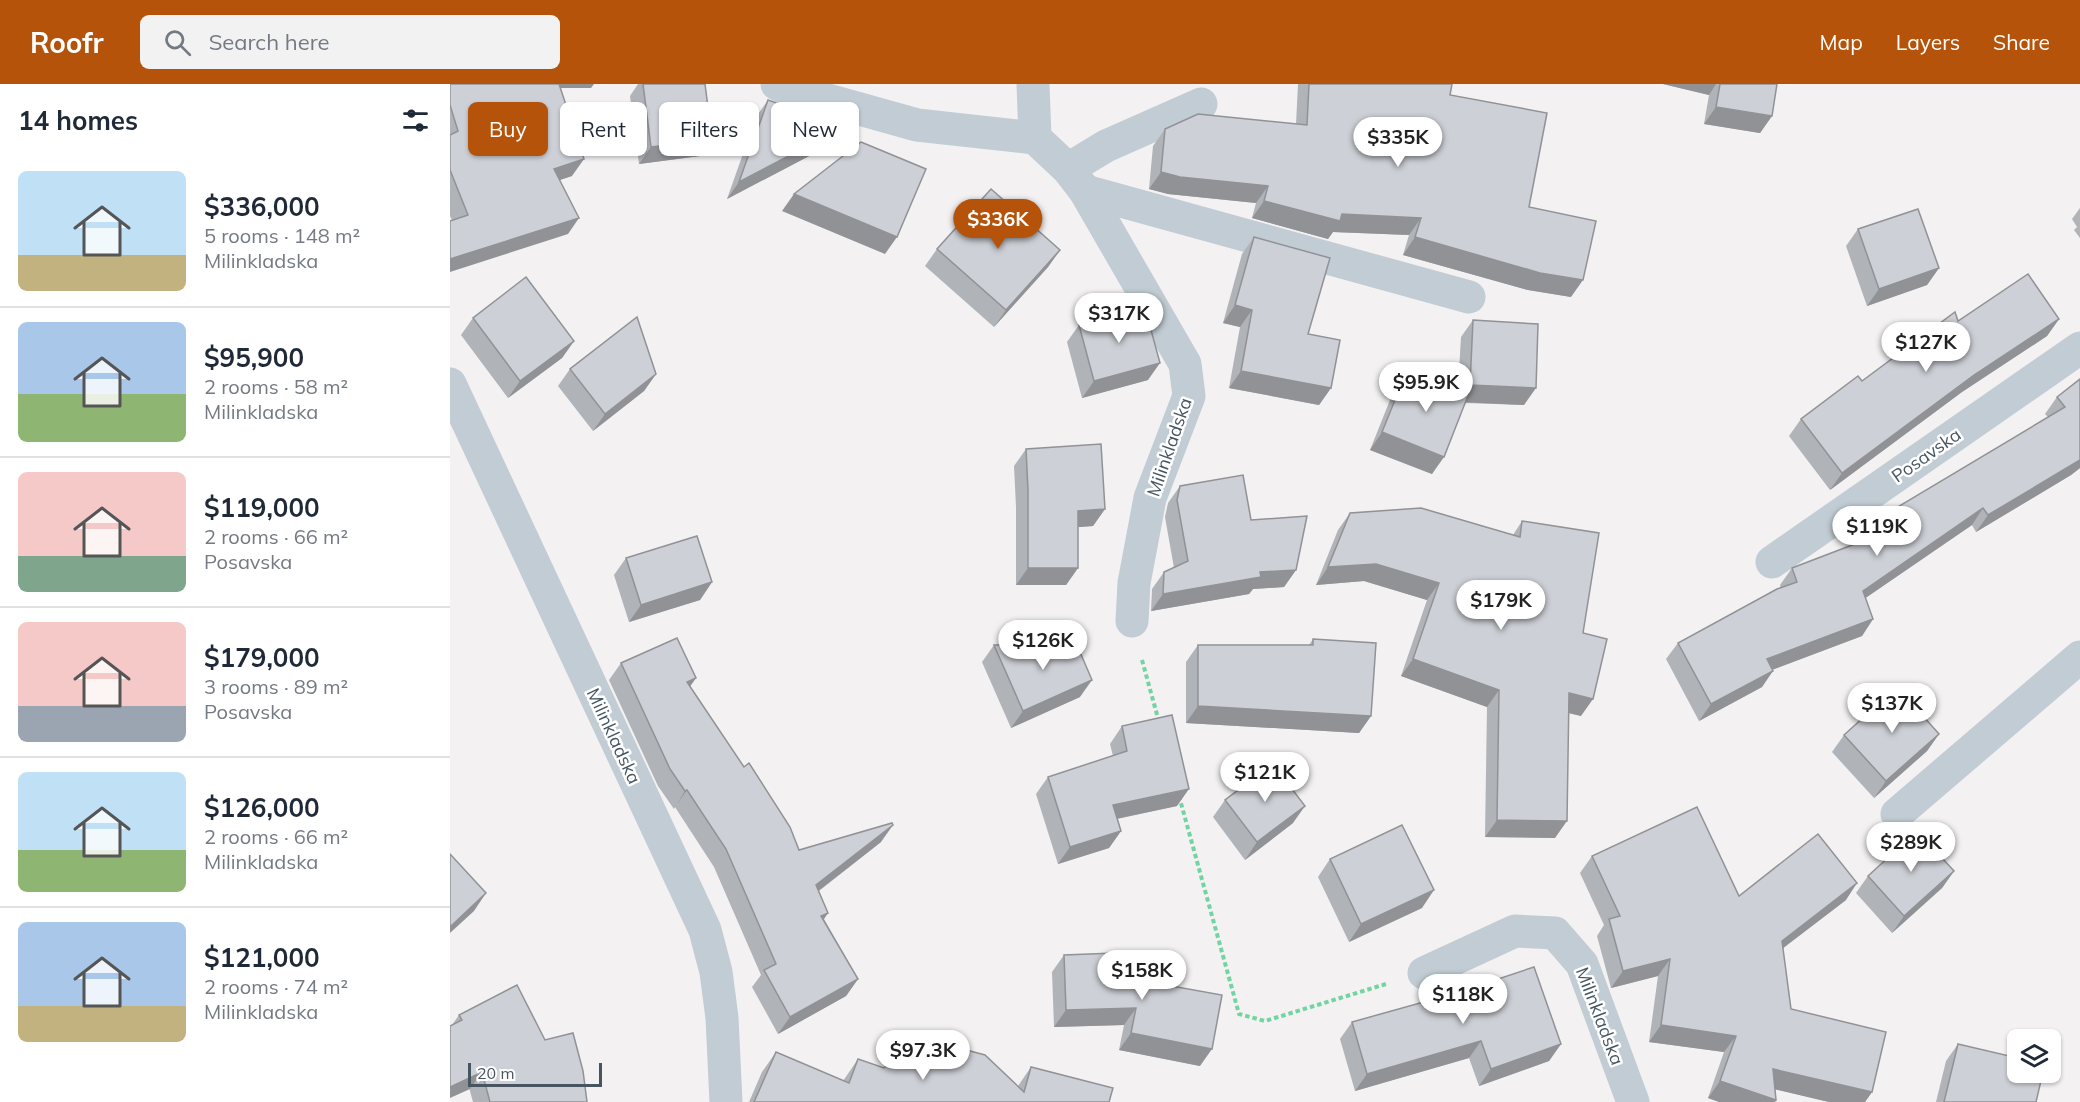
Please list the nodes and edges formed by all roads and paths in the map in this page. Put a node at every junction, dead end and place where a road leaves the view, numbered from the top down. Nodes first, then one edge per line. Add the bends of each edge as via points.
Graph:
1 (777, 84) edge
2 (1033, 84) edge
3 (1201, 104) dead end
4 (1035, 138) junction
5 (1076, 180) junction
6 (1469, 297) dead end
7 (2080, 348) edge
8 (450, 384) edge
9 (1772, 562) dead end
10 (1132, 621) joint
11 (2080, 657) edge
12 (1160, 725) edge
13 (1179, 794) edge
14 (1897, 814) dead end
15 (1424, 973) joint
16 (726, 1102) edge
17 (1633, 1102) edge

1 - 4 street via 917,125
2 - 4 street
3 - 5 street via 1106,146
4 - 5 street, Milinkladska
5 - 6 street, Milinkladska
5 - 10 street, Milinkladska via 1185,364 1189,396 1150,498 1134,583
7 - 9 street, Posavska
8 - 16 street, Milinkladska via 705,930 721,1006
10 - 12 path
11 - 14 street
13 - 15 path via 1239,1014 1265,1021
15 - 17 street, Milinkladska via 1515,931 1555,933 1582,964

